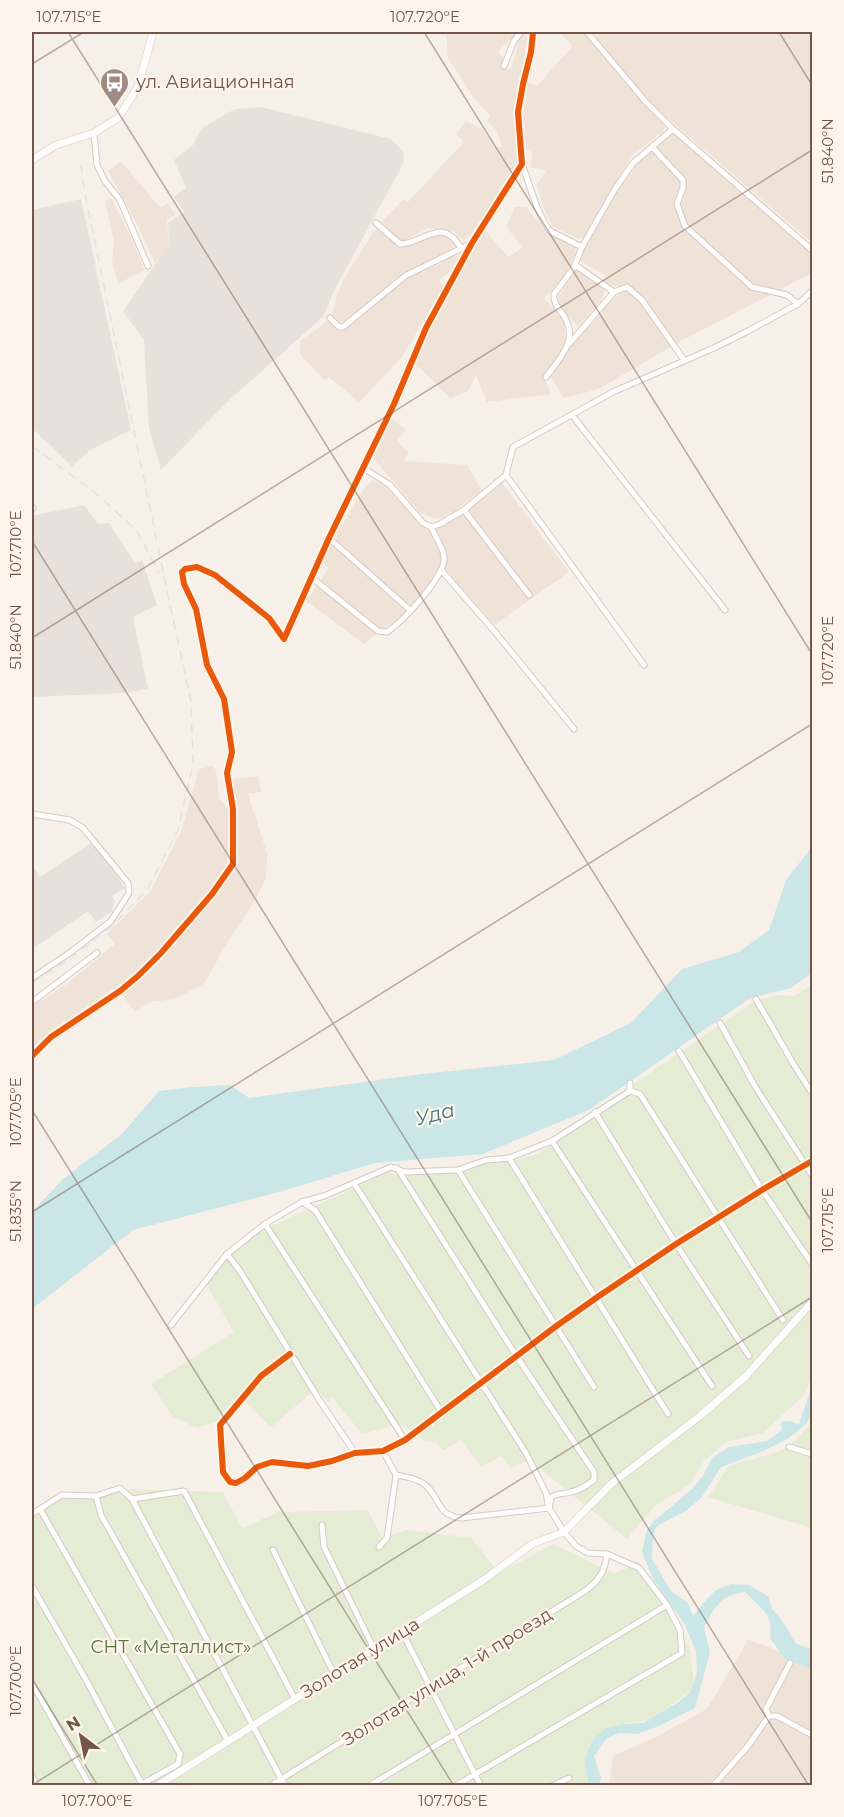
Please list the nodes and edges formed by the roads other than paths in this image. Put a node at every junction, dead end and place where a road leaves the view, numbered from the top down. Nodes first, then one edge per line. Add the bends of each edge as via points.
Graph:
1 (153, 32) edge
2 (521, 32) edge
3 (533, 32) edge
4 (587, 32) edge
5 (504, 66) dead end
6 (673, 129) junction
7 (94, 133) junction
8 (652, 147) junction
9 (32, 160) edge
10 (522, 164) junction
11 (376, 223) dead end
12 (472, 243) junction
13 (582, 247) junction
14 (461, 248) junction
15 (813, 250) edge
16 (574, 264) junction
17 (148, 266) dead end
18 (813, 291) edge
19 (614, 292) junction
20 (798, 304) junction
21 (330, 318) dead end
22 (569, 344) junction
23 (684, 360) junction
24 (546, 377) dead end
25 (572, 415) junction
26 (362, 467) junction
27 (506, 475) junction
28 (464, 510) junction
29 (431, 526) junction
30 (329, 538) junction
31 (441, 570) junction
32 (311, 577) junction
33 (529, 595) dead end
34 (410, 610) junction
35 (725, 610) dead end
36 (645, 665) dead end
37 (573, 729) dead end
38 (32, 814) edge
39 (97, 953) dead end
40 (32, 978) edge
41 (756, 999) dead end
42 (32, 1002) edge
43 (720, 1023) dead end
44 (679, 1051) dead end
45 (32, 1056) edge
46 (630, 1083) dead end
47 (630, 1090) junction
48 (813, 1093) edge
49 (595, 1112) junction
50 (552, 1141) junction
51 (509, 1158) junction
52 (813, 1161) edge
53 (805, 1164) junction
54 (397, 1168) junction
55 (458, 1170) junction
56 (813, 1175) edge
57 (354, 1183) junction
58 (762, 1190) junction
59 (302, 1202) junction
60 (717, 1218) junction
61 (265, 1224) junction
62 (676, 1244) junction
63 (227, 1254) junction
64 (813, 1264) edge
65 (636, 1272) junction
66 (596, 1298) junction
67 (813, 1302) edge
68 (783, 1320) dead end
69 (171, 1325) dead end
70 (555, 1327) junction
71 (290, 1354) junction
72 (749, 1356) dead end
73 (517, 1357) junction
74 (483, 1382) junction
75 (712, 1386) dead end
76 (594, 1387) dead end
77 (442, 1413) junction
78 (668, 1414) dead end
79 (405, 1440) junction
80 (789, 1447) dead end
81 (383, 1451) junction
82 (355, 1452) junction
83 (813, 1454) edge
84 (396, 1476) junction
85 (96, 1496) junction
86 (132, 1499) junction
87 (549, 1508) junction
88 (40, 1509) junction
89 (32, 1514) edge
90 (322, 1525) dead end
91 (564, 1532) junction
92 (380, 1547) dead end
93 (273, 1550) dead end
94 (607, 1554) junction
95 (32, 1586) edge
96 (667, 1605) junction
97 (402, 1632) junction
98 (374, 1649) junction
99 (790, 1663) dead end
100 (334, 1674) junction
101 (32, 1683) edge
102 (430, 1687) junction
103 (295, 1698) junction
104 (769, 1716) junction
105 (252, 1726) junction
106 (455, 1734) junction
107 (813, 1735) edge
108 (228, 1741) junction
109 (474, 1773) junction
110 (32, 1776) edge
111 (569, 1778) dead end
112 (281, 1779) junction
113 (37, 1785) edge
114 (90, 1785) edge
115 (141, 1785) edge
116 (157, 1785) edge
117 (270, 1785) edge
118 (285, 1785) edge
119 (369, 1785) edge
120 (455, 1785) edge
121 (481, 1785) edge
122 (552, 1785) edge
123 (713, 1785) edge

1 - 7 street via 138,87 118,118
2 - 5 street
3 - 10 street via 518,111
4 - 6 street
6 - 8 street
6 - 15 street
7 - 9 street via 56,145
7 - 17 street via 97,165 120,200
8 - 13 street via 633,163
8 - 20 street via 683,180 676,204 685,226 752,287 787,295
10 - 12 street
10 - 13 street via 547,227
11 - 14 street via 400,244 435,232 452,236
12 - 14 street
12 - 26 street via 426,328
13 - 16 street
14 - 21 street via 405,276 343,327
16 - 19 street
16 - 22 street via 554,294 555,305 567,323
18 - 20 street
19 - 22 street
19 - 23 street via 627,287 642,300
20 - 23 street
22 - 24 street
23 - 25 street
25 - 27 street via 513,447
25 - 35 street
26 - 29 street via 390,485 423,523
26 - 30 street
27 - 28 street
27 - 36 street
28 - 29 street
28 - 33 street
29 - 31 street via 444,556
30 - 32 street
30 - 34 street
31 - 34 street via 435,583
31 - 37 street
32 - 34 street via 378,631 390,630
32 - 45 street via 284,639 269,618 215,575 197,567 182,572 196,609 207,664 224,699 232,752 227,773 233,809 232,864 212,894 138,976 51,1037
38 - 40 street via 70,820 82,828 129,889 111,921
39 - 42 street
41 - 48 street
43 - 53 street
44 - 58 street
46 - 47 street
47 - 49 street
47 - 60 street via 640,1094
49 - 50 street
49 - 62 street
50 - 51 street
50 - 65 street
51 - 55 street via 486,1160
51 - 66 street
52 - 53 street
53 - 56 street
53 - 58 street
54 - 55 street via 405,1172
54 - 57 street via 384,1169
54 - 73 street
55 - 70 street
57 - 59 street
57 - 74 street
58 - 60 street
58 - 64 street
59 - 61 street
59 - 77 street via 315,1210
60 - 62 street
60 - 68 street
61 - 63 street
61 - 79 street
62 - 65 street
62 - 72 street
63 - 69 street
63 - 71 street
65 - 66 street
65 - 75 street
66 - 70 street
66 - 78 street
67 - 91 street via 746,1376 611,1484
70 - 73 street
70 - 76 street
71 - 82 street
71 - 82 street via 261,1376 220,1425 222,1472 236,1483 257,1467 272,1462 308,1466
73 - 74 street
73 - 87 street via 595,1475 582,1489 551,1497
74 - 77 street
74 - 87 street via 526,1453 546,1493
77 - 79 street
79 - 81 street
80 - 83 street
81 - 82 street
81 - 84 street
84 - 87 street via 426,1485 440,1508 454,1518
84 - 92 street via 387,1538
85 - 86 street via 120,1488
85 - 88 street via 62,1495
85 - 108 street via 101,1515
86 - 103 street via 184,1491
86 - 105 street
87 - 91 street
88 - 89 street
88 - 115 street via 180,1754 178,1764
90 - 98 street via 324,1547
91 - 94 street via 588,1553
91 - 97 street, Золотая улица via 532,1544
93 - 100 street
94 - 96 street via 639,1568
94 - 102 street, Золотая улица, 1-й проезд via 604,1570 594,1585
95 - 115 street
96 - 106 street
96 - 109 street via 680,1630 682,1653
97 - 98 street, Золотая улица
97 - 102 street
98 - 100 street, Золотая улица
99 - 104 street via 766,1709
100 - 103 street, Золотая улица
101 - 114 street
102 - 106 street
102 - 112 street, Золотая улица, 1-й проезд
103 - 105 street, Золотая улица
104 - 107 street via 777,1716
104 - 123 street
105 - 108 street, Золотая улица
105 - 112 street
106 - 109 street
106 - 119 street
108 - 116 street, Золотая улица
109 - 120 street
109 - 121 street
110 - 113 street
111 - 122 street
112 - 117 street, Золотая улица, 1-й проезд
112 - 118 street

